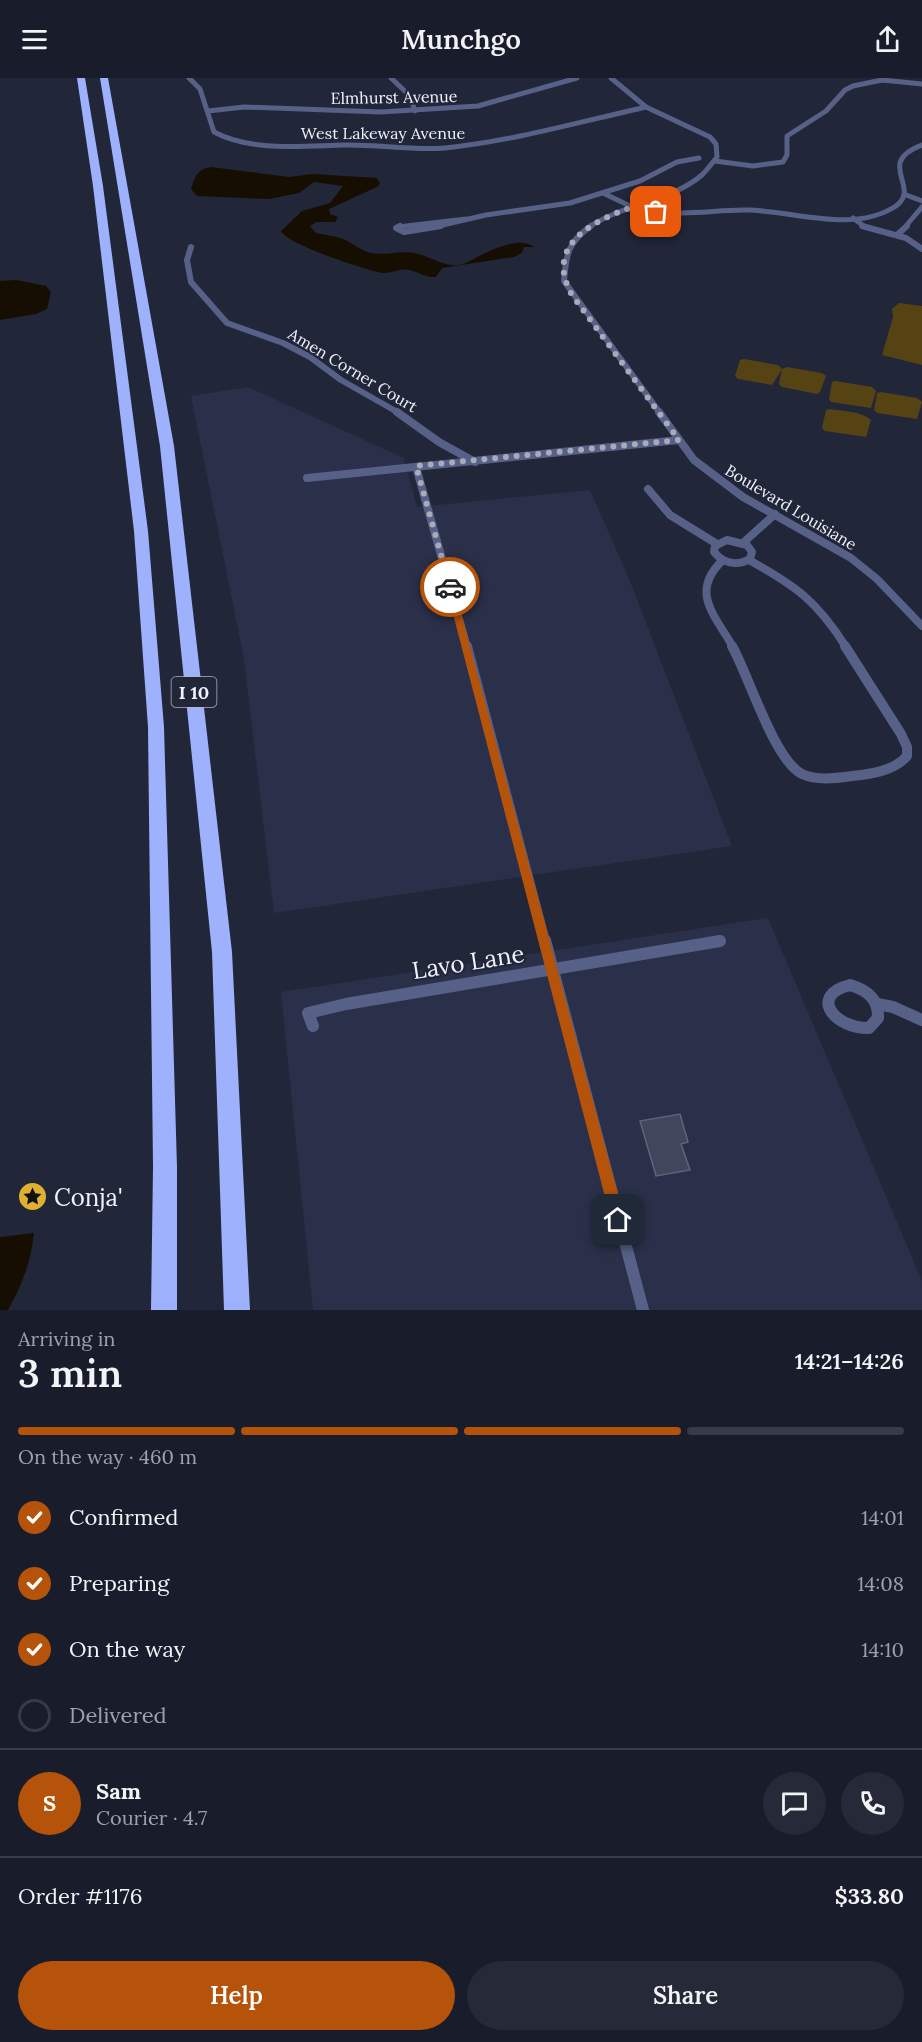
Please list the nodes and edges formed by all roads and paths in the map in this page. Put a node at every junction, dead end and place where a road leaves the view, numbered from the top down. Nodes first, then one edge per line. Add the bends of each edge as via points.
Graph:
1 (81, 78) edge
2 (104, 78) edge
3 (189, 78) edge
4 (391, 78) edge
5 (577, 78) edge
6 (611, 78) edge
7 (875, 78) edge
8 (922, 84) edge
9 (646, 107) junction
10 (208, 111) junction
11 (415, 111) junction
12 (922, 145) edge
13 (699, 158) dead end
14 (715, 161) junction
15 (603, 193) junction
16 (906, 195) junction
17 (922, 201) edge
18 (635, 206) junction
19 (922, 207) edge
20 (852, 218) junction
21 (466, 219) junction
22 (897, 235) junction
23 (191, 246) dead end
24 (922, 249) edge
25 (679, 440) junction
26 (474, 462) junction
27 (416, 466) junction
28 (307, 478) dead end
29 (648, 489) dead end
30 (775, 514) junction
31 (743, 543) junction
32 (717, 544) junction
33 (723, 560) junction
34 (748, 560) junction
35 (922, 626) edge
36 (720, 941) dead end
37 (551, 970) junction
38 (877, 1004) junction
39 (922, 1020) edge
40 (313, 1026) dead end
41 (238, 1302) edge
42 (164, 1310) edge
43 (643, 1310) edge

1 - 42 highway, I 10 via 141,531 156,727
2 - 41 highway, I 10 via 167,446 222,952
3 - 10 street via 200,89
4 - 11 street via 410,96
5 - 11 street, Elmhurst Avenue via 478,106
6 - 9 street
7 - 8 street
7 - 14 street via 850,86 831,107 792,130 787,136 783,162 753,166
9 - 10 street, West Lakeway Avenue via 462,147 421,148 368,144 284,146 224,138 213,132
9 - 14 street via 710,137 718,152
10 - 11 street, Elmhurst Avenue via 244,107
12 - 16 street via 909,149 899,159
13 - 15 street via 676,162 640,181
14 - 18 street, Boulevard Louisiane via 686,184
15 - 18 street
15 - 21 street via 555,206
16 - 17 street
16 - 20 street via 890,210
18 - 20 street via 670,214 747,210
18 - 25 street, Boulevard Louisiane via 598,220 578,235 562,268 564,281
19 - 22 street
20 - 22 street via 867,228
21 - 21 street via 401,225 396,228 404,232 422,230
22 - 24 street
23 - 26 street, Amen Corner Court via 187,260 191,282 227,323 310,357
25 - 26 street
25 - 30 street, Boulevard Louisiane via 694,460 716,478
26 - 27 street
27 - 28 street
27 - 37 street
29 - 32 street via 670,515
30 - 31 street
30 - 35 street, Boulevard Louisiane via 851,558
31 - 32 street via 730,540
31 - 34 street via 751,550
32 - 33 street via 714,552
33 - 34 street
33 - 34 street via 707,577 706,599 743,665 789,765 802,774 829,779 891,769 907,756 907,747 829,620 793,584
36 - 37 street, Lavo Lane
37 - 40 street, Lavo Lane via 308,1012
37 - 43 street
38 - 38 street via 879,1011 874,1024 854,1029 838,1021 829,1000 835,989 850,985 866,991
38 - 39 street

